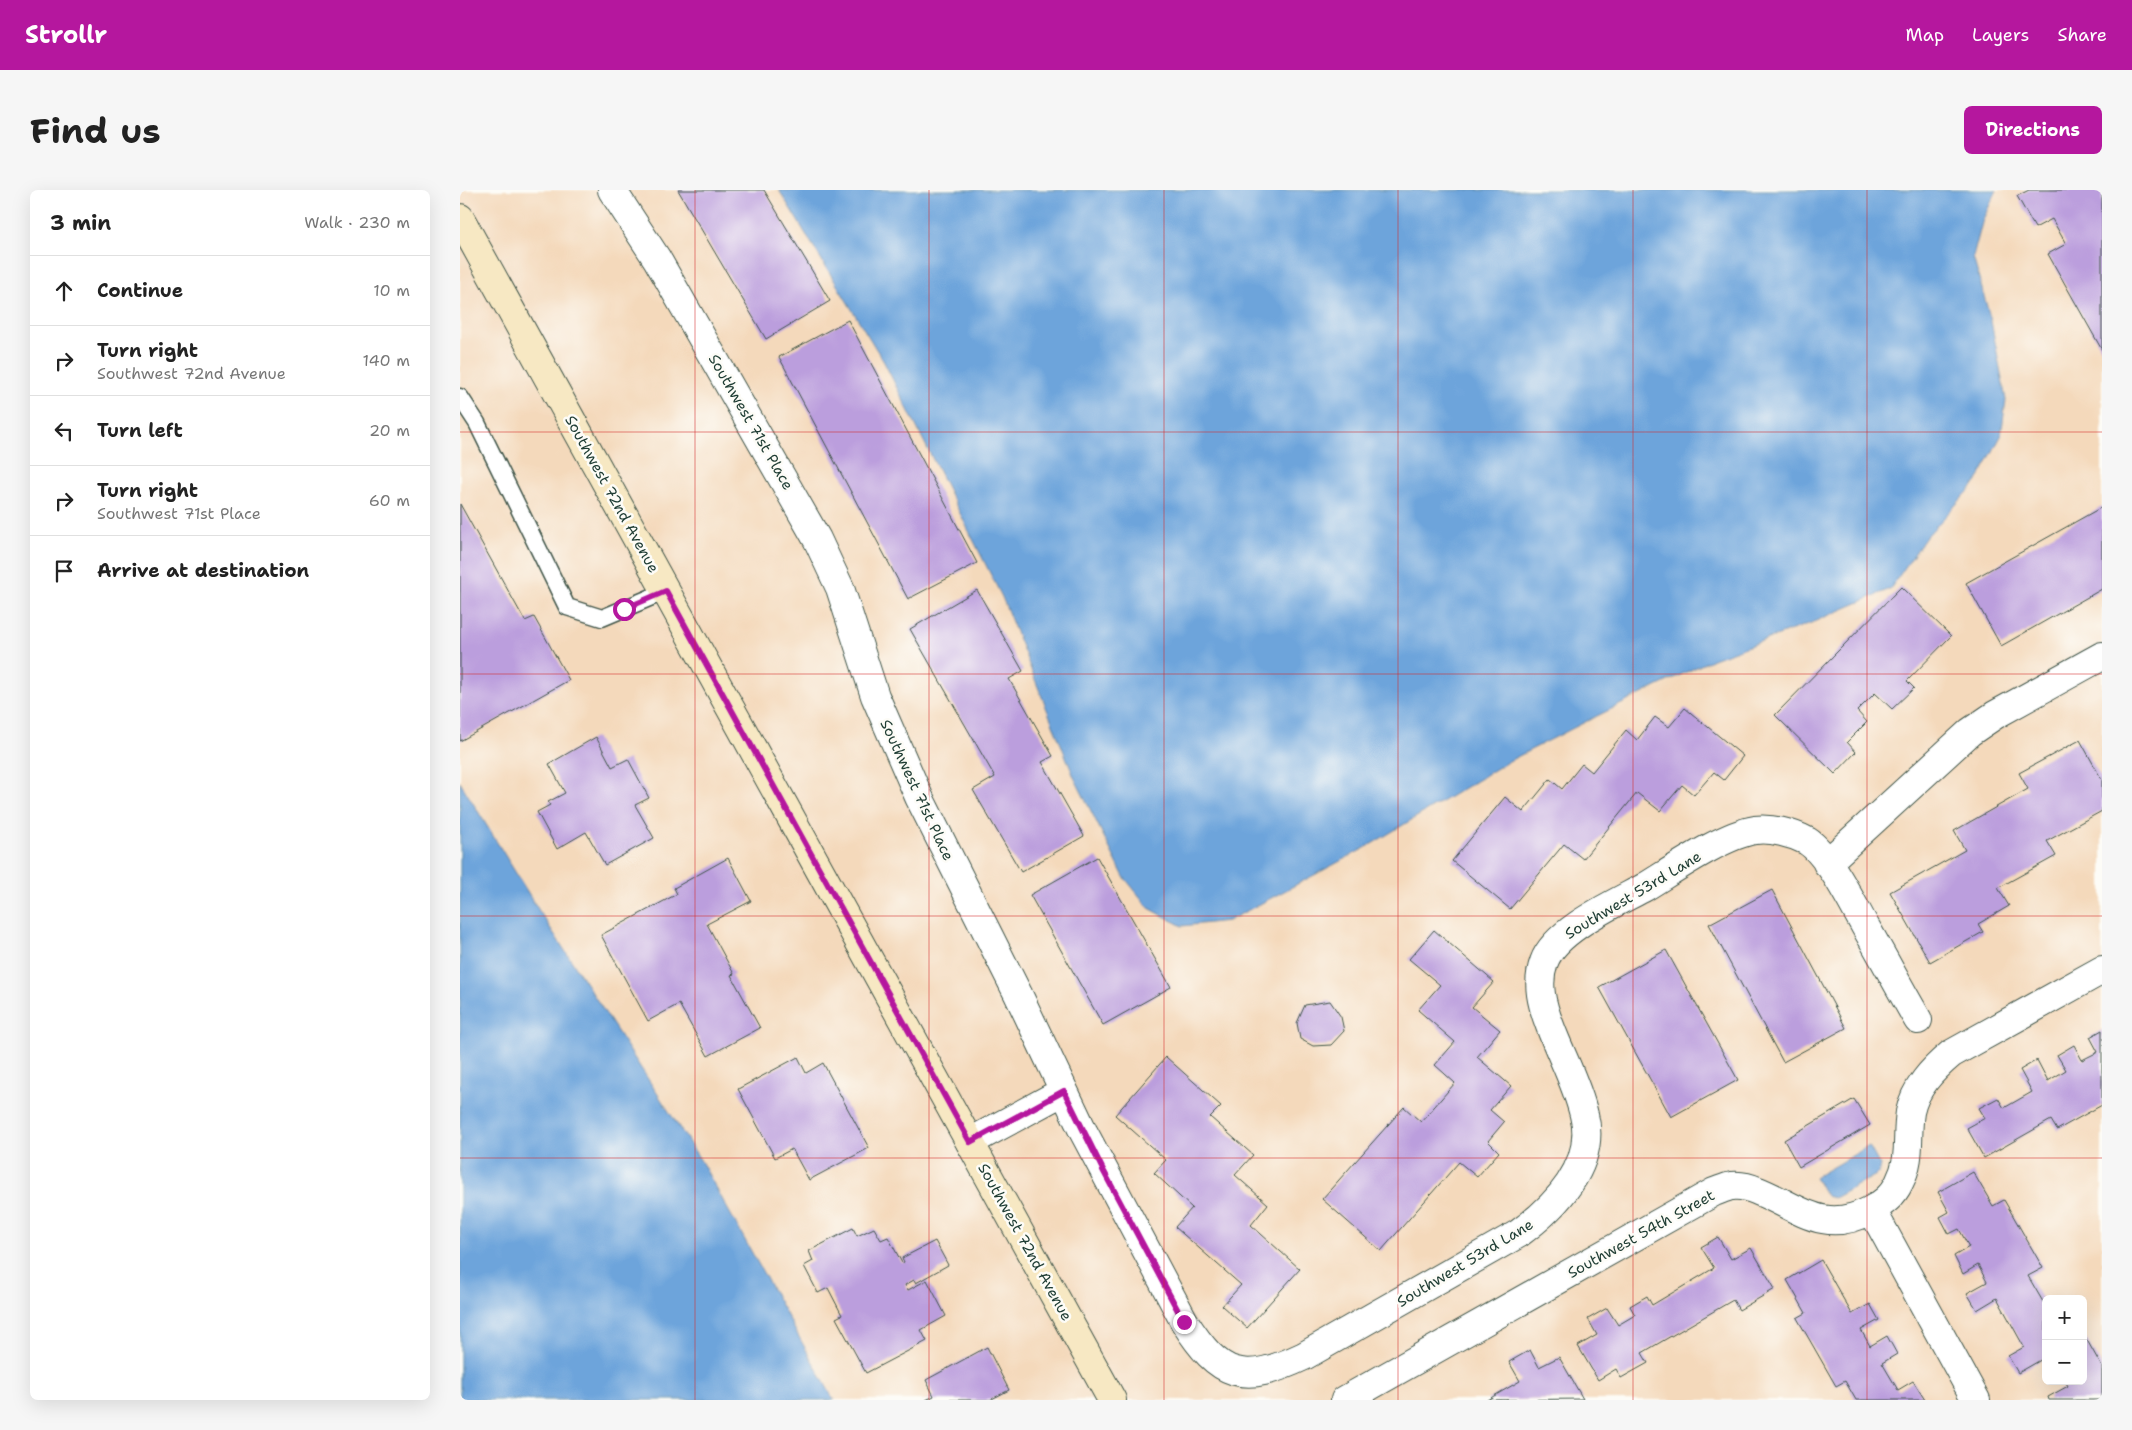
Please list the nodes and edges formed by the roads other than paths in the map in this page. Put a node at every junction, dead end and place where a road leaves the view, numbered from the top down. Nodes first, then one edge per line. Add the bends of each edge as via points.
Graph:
1 (612, 190) edge
2 (460, 218) edge
3 (460, 397) edge
4 (666, 591) junction
5 (2102, 656) edge
6 (1827, 863) junction
7 (2102, 970) edge
8 (1918, 1020) dead end
9 (1064, 1091) junction
10 (970, 1142) junction
11 (1872, 1210) junction
12 (1241, 1373) joint
13 (1112, 1400) edge
14 (1345, 1400) edge
15 (1976, 1400) edge

1 - 9 street, Southwest 71st Place via 657,259 817,539 840,588 876,696 903,762
2 - 4 street, Southwest 72nd Avenue
3 - 4 lane via 477,423 568,607 602,618
4 - 10 street, Southwest 72nd Avenue
5 - 6 street via 1970,732
6 - 8 street, Southwest 53rd Lane
6 - 12 street, Southwest 53rd Lane via 1808,842 1777,831 1756,830 1722,842 1575,926 1563,936 1544,960 1540,977 1546,1016 1585,1117 1586,1139 1569,1186 1540,1218 1509,1239 1304,1356 1261,1373
7 - 11 street, Southwest 54th Street via 1951,1054 1937,1065 1917,1093 1910,1112 1907,1167 1898,1186
9 - 10 street
9 - 12 street, Southwest 71st Place via 1188,1328 1212,1359 1225,1369
10 - 13 street, Southwest 72nd Avenue
11 - 14 street, Southwest 54th Street via 1860,1216 1826,1220 1810,1217 1749,1187 1733,1186 1714,1192
11 - 15 street

